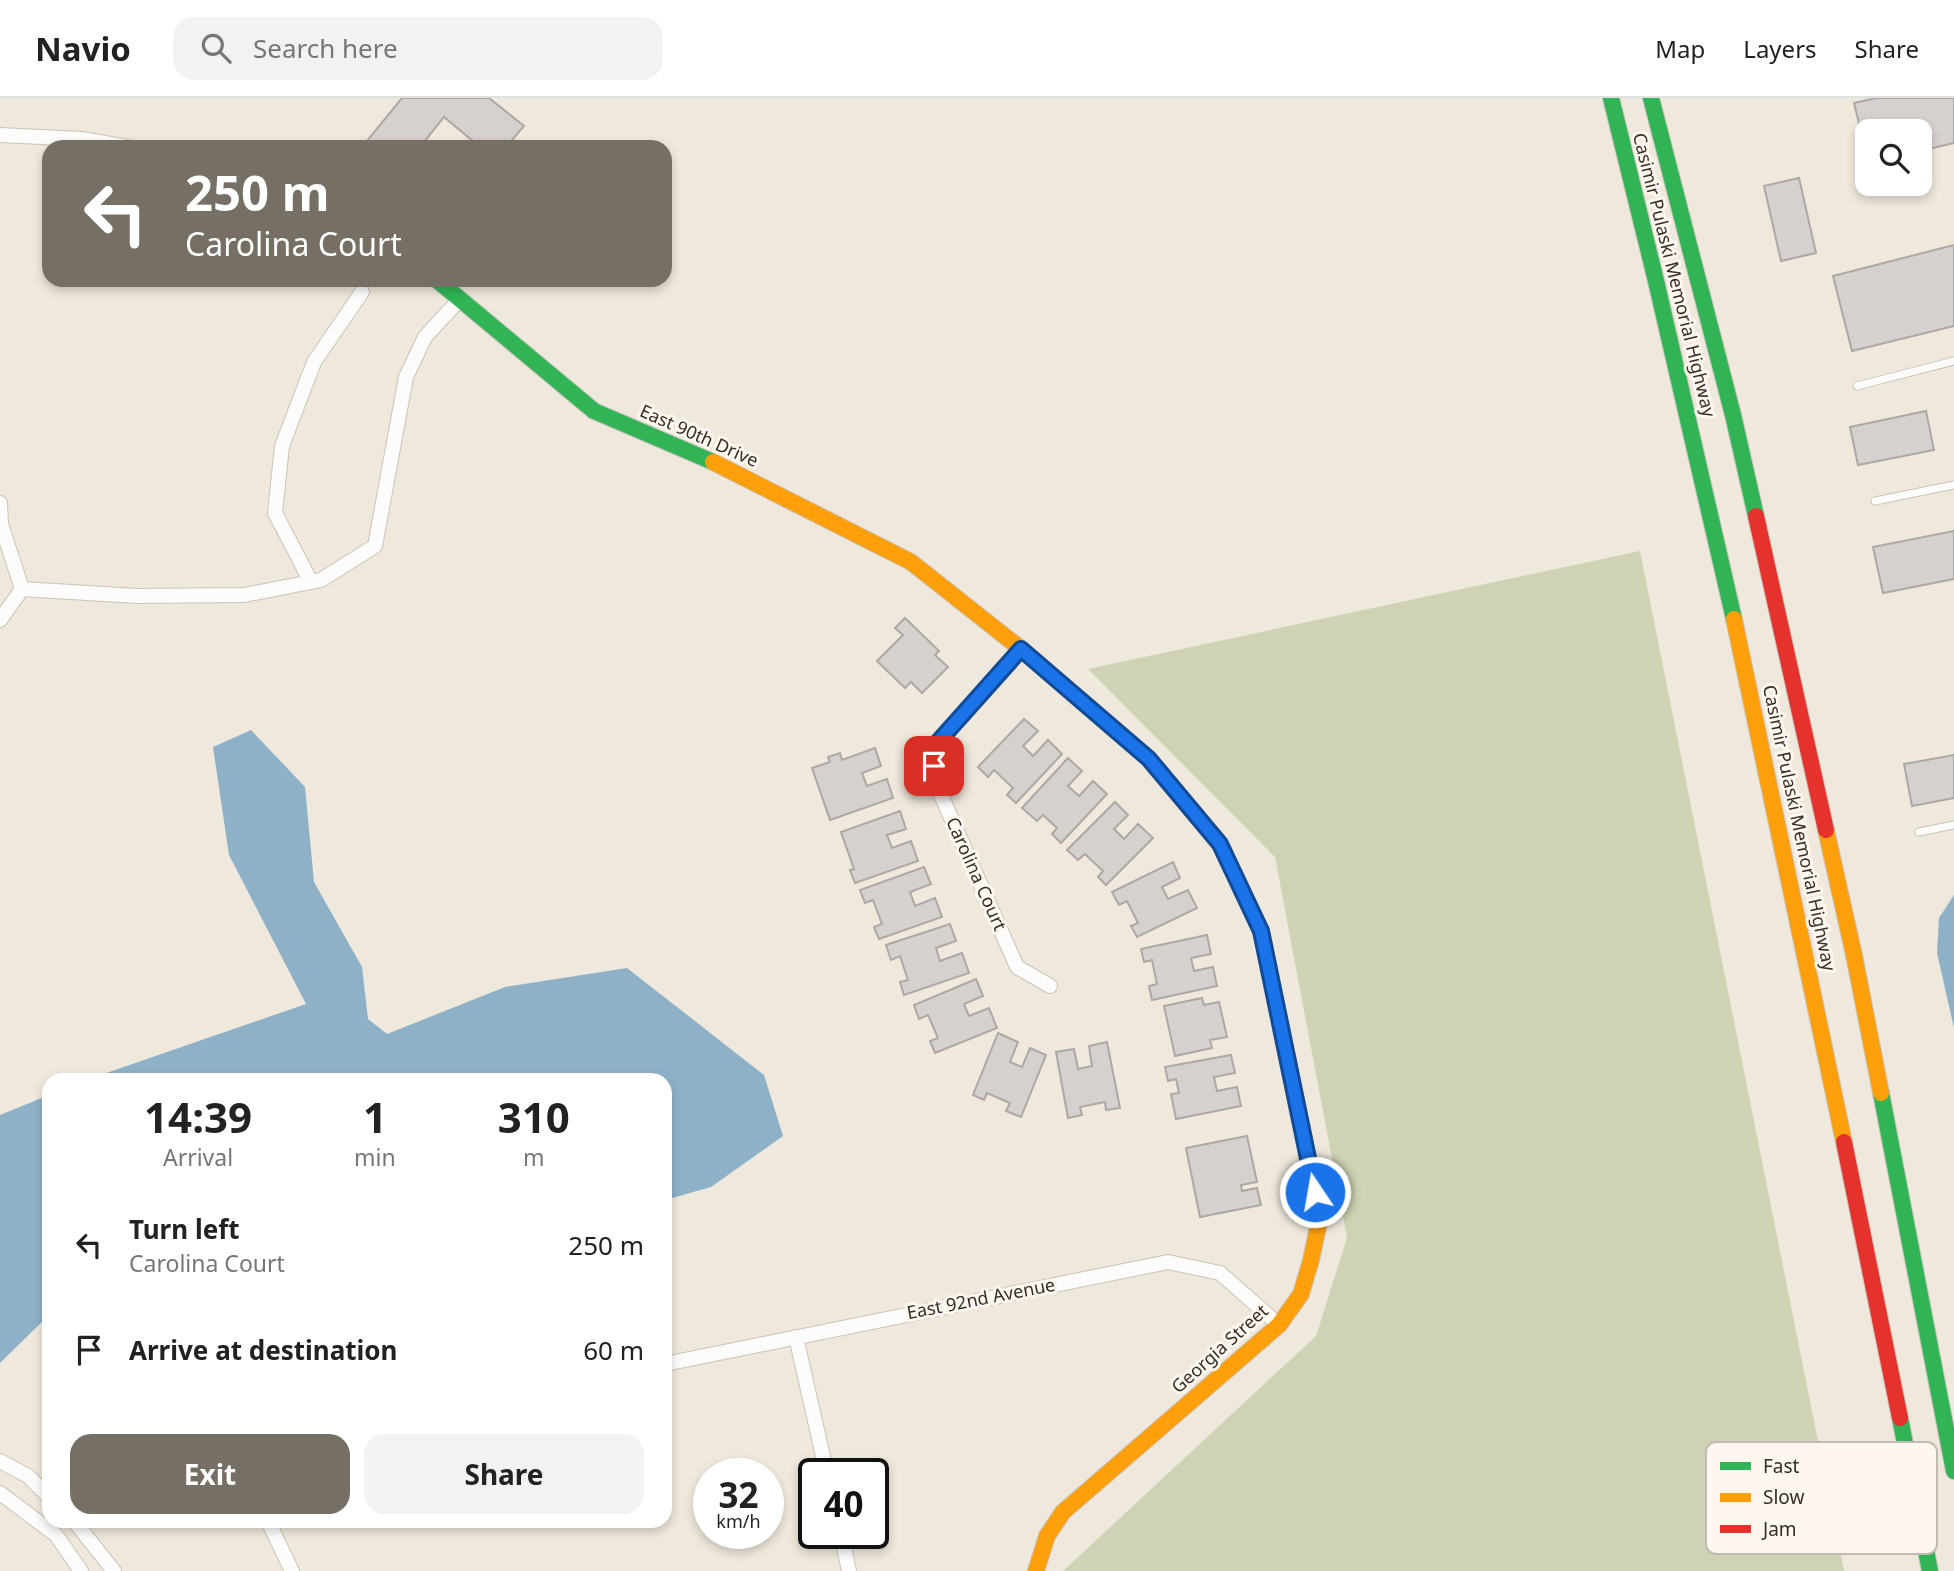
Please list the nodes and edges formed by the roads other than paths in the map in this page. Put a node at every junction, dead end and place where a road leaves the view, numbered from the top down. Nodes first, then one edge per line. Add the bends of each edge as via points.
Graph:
1 (1611, 98) edge
2 (1651, 98) edge
3 (0, 135) edge
4 (88, 140) edge
5 (445, 287) edge
6 (362, 292) dead end
7 (460, 299) junction
8 (1954, 361) edge
9 (1857, 386) dead end
10 (1954, 485) edge
11 (1875, 500) dead end
12 (0, 503) edge
13 (1, 524) edge
14 (310, 582) junction
15 (22, 589) junction
16 (962, 602) joint
17 (0, 620) edge
18 (1021, 649) junction
19 (1954, 825) edge
20 (1919, 832) dead end
21 (1050, 986) dead end
22 (1279, 1325) junction
23 (796, 1337) junction
24 (672, 1363) edge
25 (1904, 1442) edge
26 (823, 1458) edge
27 (0, 1461) edge
28 (1954, 1471) edge
29 (42, 1490) edge
30 (0, 1493) edge
31 (42, 1511) edge
32 (34, 1518) junction
33 (42, 1524) edge
34 (47, 1528) edge
35 (64, 1528) edge
36 (78, 1528) edge
37 (271, 1528) edge
38 (56, 1535) junction
39 (844, 1549) edge
40 (81, 1571) edge
41 (114, 1571) edge
42 (292, 1571) edge
43 (849, 1571) edge
44 (1036, 1571) edge

1 - 25 main road, Casimir Pulaski Memorial Highway via 1690,423 1802,930
2 - 28 main road, Casimir Pulaski Memorial Highway via 1732,415 1848,928
3 - 4 street
5 - 7 main road, East 90th Drive
6 - 14 street via 314,362 282,446 275,513
7 - 14 street via 425,337 406,377 375,546 321,580
7 - 16 main road, East 90th Drive via 594,411 689,450 849,529 911,562
8 - 9 lane
10 - 11 lane
12 - 13 street
13 - 15 street
14 - 15 street via 244,595 137,596
15 - 17 street
16 - 18 main road, Georgia Street
18 - 21 street, Carolina Court via 938,742 934,766 937,786 1017,967
18 - 22 main road, Georgia Street via 1158,769 1220,844 1261,931 1320,1218 1301,1294
19 - 20 lane
22 - 23 street, East 92nd Avenue via 1220,1273 1168,1262
22 - 44 main road, Georgia Street via 1063,1512 1047,1536
23 - 24 street, East 92nd Avenue
23 - 26 street
27 - 29 street
30 - 32 street
31 - 32 street
32 - 33 street
34 - 38 street
35 - 38 street
36 - 41 street
37 - 42 street
38 - 40 street
39 - 43 street

